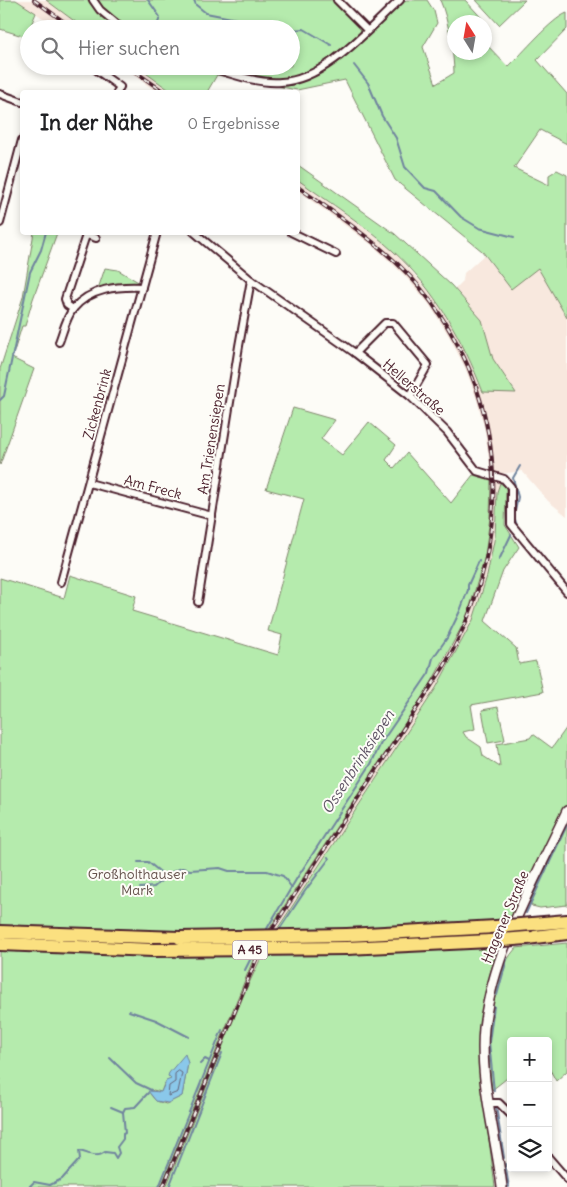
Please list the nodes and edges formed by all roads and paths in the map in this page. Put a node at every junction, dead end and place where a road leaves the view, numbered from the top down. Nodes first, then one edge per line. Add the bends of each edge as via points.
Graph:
1 (93, 0) edge
2 (337, 0) edge
3 (400, 0) edge
4 (112, 20) edge
5 (368, 30) junction
6 (103, 75) edge
7 (241, 75) edge
8 (118, 90) edge
9 (0, 94) edge
10 (20, 101) edge
11 (20, 148) edge
12 (0, 223) edge
13 (87, 235) edge
14 (89, 235) edge
15 (156, 235) edge
16 (198, 235) edge
17 (297, 235) edge
18 (96, 238) dead end
19 (336, 254) dead end
20 (252, 280) junction
21 (142, 287) junction
22 (73, 309) junction
23 (59, 342) dead end
24 (354, 353) junction
25 (410, 396) junction
26 (88, 483) junction
27 (212, 516) junction
28 (61, 582) dead end
29 (567, 592) edge
30 (198, 602) dead end
31 (567, 811) edge
32 (567, 921) edge
33 (0, 932) edge
34 (567, 933) edge
35 (0, 944) edge
36 (490, 1103) junction
37 (507, 1112) edge
38 (552, 1161) edge
39 (567, 1178) edge
40 (502, 1187) edge

1 - 4 street
2 - 5 street
3 - 5 street
5 - 7 street via 337,57 310,74 289,82 265,81
6 - 8 street via 120,87
9 - 10 street
11 - 12 street
13 - 22 street via 66,299 66,305
14 - 18 street
15 - 21 street, Zickenbrink
16 - 20 street, Hellerstraße
17 - 19 street
20 - 24 street, Hellerstraße
20 - 27 street, Am Trienensiepen via 238,346
21 - 22 street via 105,289
21 - 26 street, Zickenbrink
22 - 23 street
24 - 25 street, Hellerstraße
24 - 25 street via 385,323 393,323 428,365
25 - 29 street, Hellerstraße via 447,432 477,472 507,482 511,487 511,524
26 - 27 street, Am Freck
26 - 28 street, Zickenbrink
27 - 30 street, Am Trienensiepen
31 - 36 main road, Hagener Straße via 523,905 495,977 484,1028
32 - 33 highway, A 45, bridge via 347,935 154,937
34 - 35 highway, A 45, bridge via 490,941 347,948 153,950
36 - 37 street via 499,1103
36 - 40 main road, Hagener Straße
38 - 39 street

